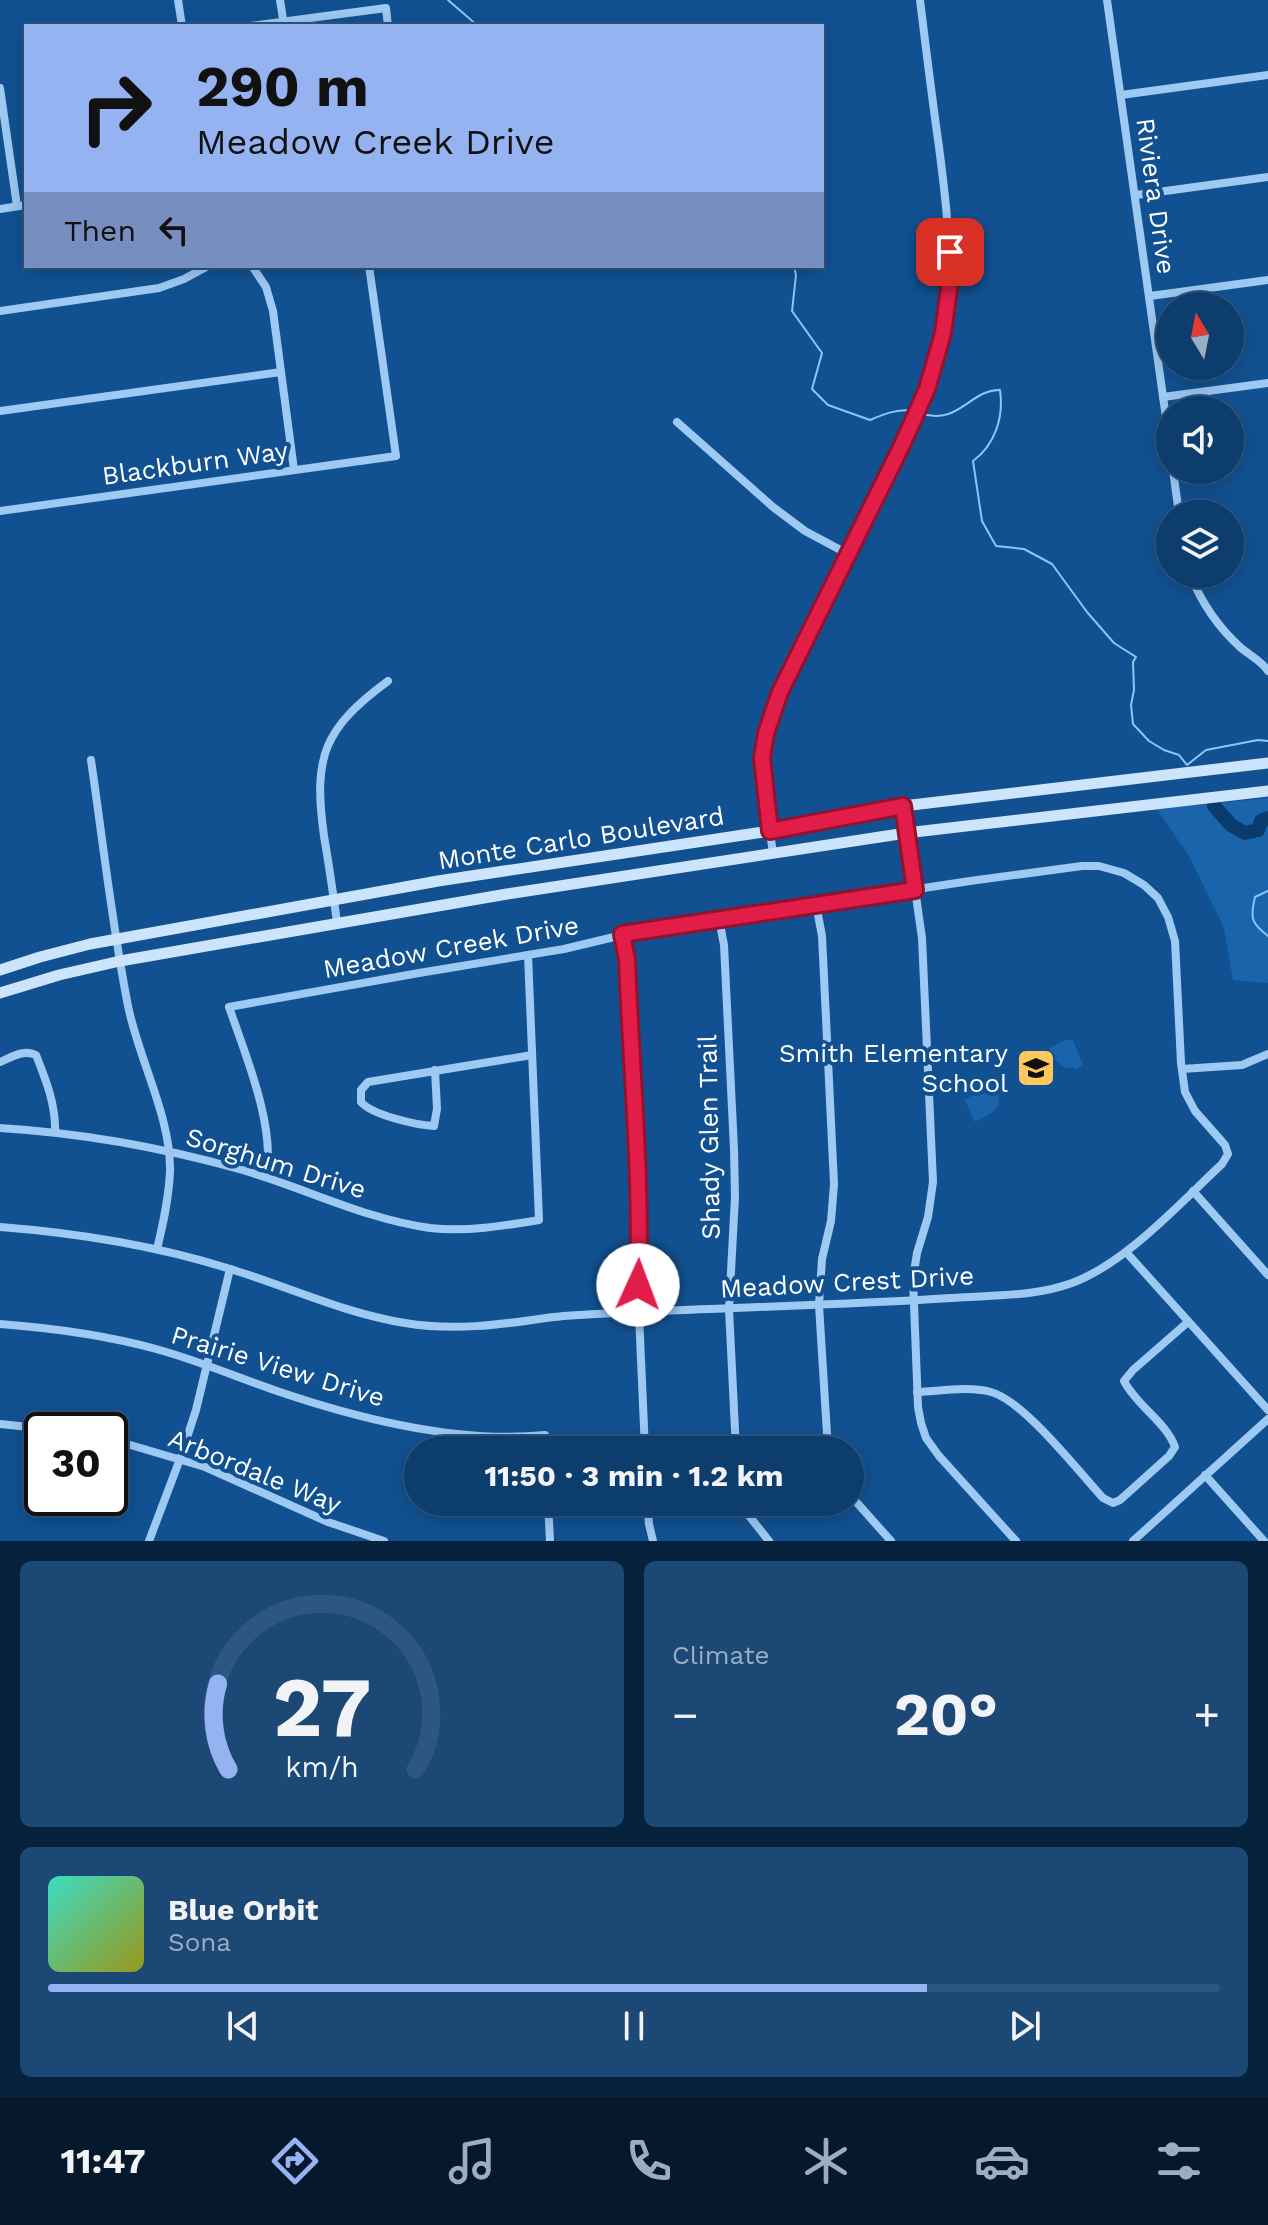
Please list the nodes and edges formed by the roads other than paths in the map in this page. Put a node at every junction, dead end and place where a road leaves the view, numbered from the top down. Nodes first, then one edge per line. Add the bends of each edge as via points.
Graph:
1 (178, 0) edge
2 (280, 0) edge
3 (920, 0) edge
4 (1107, 0) edge
5 (182, 24) edge
6 (283, 24) edge
7 (388, 24) edge
8 (1268, 75) edge
9 (0, 88) edge
10 (1121, 95) junction
11 (1268, 177) edge
12 (1136, 195) junction
13 (21, 206) edge
14 (0, 209) edge
15 (204, 268) edge
16 (253, 268) edge
17 (369, 268) edge
18 (1268, 280) edge
19 (1150, 296) junction
20 (0, 311) edge
21 (281, 372) junction
22 (1268, 383) edge
23 (1163, 396) edge
24 (1170, 396) edge
25 (0, 411) edge
26 (677, 422) dead end
27 (294, 470) junction
28 (0, 511) edge
29 (848, 554) junction
30 (1196, 588) edge
31 (1267, 667) edge
32 (388, 681) dead end
33 (91, 760) dead end
34 (1268, 763) edge
35 (1268, 791) edge
36 (903, 806) junction
37 (770, 831) junction
38 (906, 833) junction
39 (773, 853) junction
40 (915, 890) junction
41 (334, 900) junction
42 (816, 904) junction
43 (719, 919) junction
44 (337, 922) junction
45 (622, 934) junction
46 (117, 939) junction
47 (528, 955) junction
48 (120, 961) junction
49 (0, 970) edge
50 (0, 993) edge
51 (1268, 1054) edge
52 (532, 1055) junction
53 (0, 1062) edge
54 (1182, 1069) junction
55 (435, 1070) junction
56 (0, 1128) edge
57 (55, 1132) junction
58 (168, 1151) junction
59 (1228, 1154) joint
60 (265, 1177) junction
61 (1193, 1191) junction
62 (0, 1227) edge
63 (157, 1249) junction
64 (1126, 1252) junction
65 (230, 1269) junction
66 (1268, 1275) edge
67 (913, 1301) junction
68 (819, 1305) junction
69 (729, 1309) junction
70 (639, 1312) junction
71 (1188, 1322) junction
72 (0, 1324) edge
73 (208, 1365) junction
74 (917, 1392) junction
75 (1268, 1410) edge
76 (1268, 1419) edge
77 (0, 1424) edge
78 (24, 1426) edge
79 (494, 1436) edge
80 (524, 1436) edge
81 (545, 1436) edge
82 (644, 1436) edge
83 (735, 1436) edge
84 (827, 1436) edge
85 (128, 1444) edge
86 (180, 1459) junction
87 (1205, 1475) junction
88 (864, 1511) edge
89 (549, 1516) edge
90 (648, 1516) edge
91 (749, 1516) edge
92 (1137, 1539) edge
93 (149, 1541) edge
94 (384, 1541) edge
95 (550, 1541) edge
96 (653, 1541) edge
97 (769, 1541) edge
98 (891, 1541) edge
99 (1016, 1541) edge
100 (1264, 1541) edge

1 - 5 street
2 - 6 street
3 - 29 street via 948,224 949,289 943,333 922,401
4 - 10 street, Riviera Drive
6 - 7 street via 386,8
8 - 10 street
9 - 13 street
10 - 12 street, Riviera Drive
11 - 12 street
12 - 19 street, Riviera Drive
13 - 14 street
15 - 20 street via 159,288
16 - 21 street via 270,298
17 - 27 street, Blackburn Way via 396,456
18 - 19 street
19 - 23 street, Riviera Drive
21 - 25 street
21 - 27 street
22 - 24 street
26 - 29 street via 773,507
27 - 28 street, Blackburn Way
29 - 37 street via 769,722 762,758
30 - 31 street via 1213,618
32 - 41 street via 341,724 321,765 320,808
33 - 46 street
34 - 36 main road, Monte Carlo Boulevard
35 - 38 main road, Monte Carlo Boulevard
36 - 37 main road, Monte Carlo Boulevard
36 - 38 street
37 - 39 street
37 - 41 main road, Monte Carlo Boulevard
38 - 39 main road, Monte Carlo Boulevard
38 - 40 street
39 - 44 main road, Monte Carlo Boulevard
40 - 42 street, Meadow Creek Drive
40 - 54 street, Meadow Creek Drive via 1082,866 1108,867 1138,880 1158,898 1173,930
40 - 67 street via 923,949 933,1182 915,1261
41 - 44 street
41 - 46 main road, Monte Carlo Boulevard
42 - 43 street, Meadow Creek Drive
42 - 68 street via 834,1184
43 - 45 street, Meadow Creek Drive
43 - 69 street, Shady Glen Trail via 734,1149
44 - 48 main road, Monte Carlo Boulevard
45 - 47 street, Meadow Creek Drive
45 - 70 street via 640,1239
46 - 48 street
46 - 49 main road, Monte Carlo Boulevard
47 - 52 street
47 - 60 street, Meadow Creek Drive via 229,1007 260,1099 268,1155
48 - 50 main road, Monte Carlo Boulevard
48 - 58 street
51 - 54 street via 1242,1065
52 - 55 street
52 - 60 street, Sorghum Drive via 539,1220 431,1228
53 - 57 street via 30,1052 36,1055 49,1087
54 - 59 street, Meadow Creek Drive via 1191,1105
55 - 55 street via 368,1082 361,1102 434,1126
56 - 57 street, Sorghum Drive
57 - 58 street, Sorghum Drive
58 - 60 street, Sorghum Drive
58 - 63 street via 167,1201
59 - 61 street, Meadow Crest Drive
61 - 64 street, Meadow Crest Drive
61 - 66 street
62 - 63 street, Meadow Crest Drive
63 - 65 street, Meadow Crest Drive
64 - 67 street, Meadow Crest Drive via 1082,1279 1050,1290
64 - 71 street
65 - 70 street, Meadow Crest Drive via 348,1310 411,1324 484,1327
65 - 73 street
67 - 68 street, Meadow Crest Drive
67 - 74 street
68 - 69 street, Meadow Crest Drive
68 - 84 street
69 - 70 street, Meadow Crest Drive
69 - 83 street, Shady Glen Trail
70 - 82 street
71 - 74 street via 1124,1381 1175,1447 1113,1503 1004,1397 976,1390
71 - 75 street
72 - 73 street, Prairie View Drive via 96,1336
73 - 79 street, Prairie View Drive via 329,1408
73 - 86 street
74 - 99 street via 930,1444
76 - 87 street
77 - 78 street
80 - 81 street, Prairie View Drive
85 - 86 street, Arbordale Way
86 - 93 street
86 - 94 street, Arbordale Way
87 - 92 street
87 - 100 street
88 - 98 street
89 - 95 street
90 - 96 street
91 - 97 street

